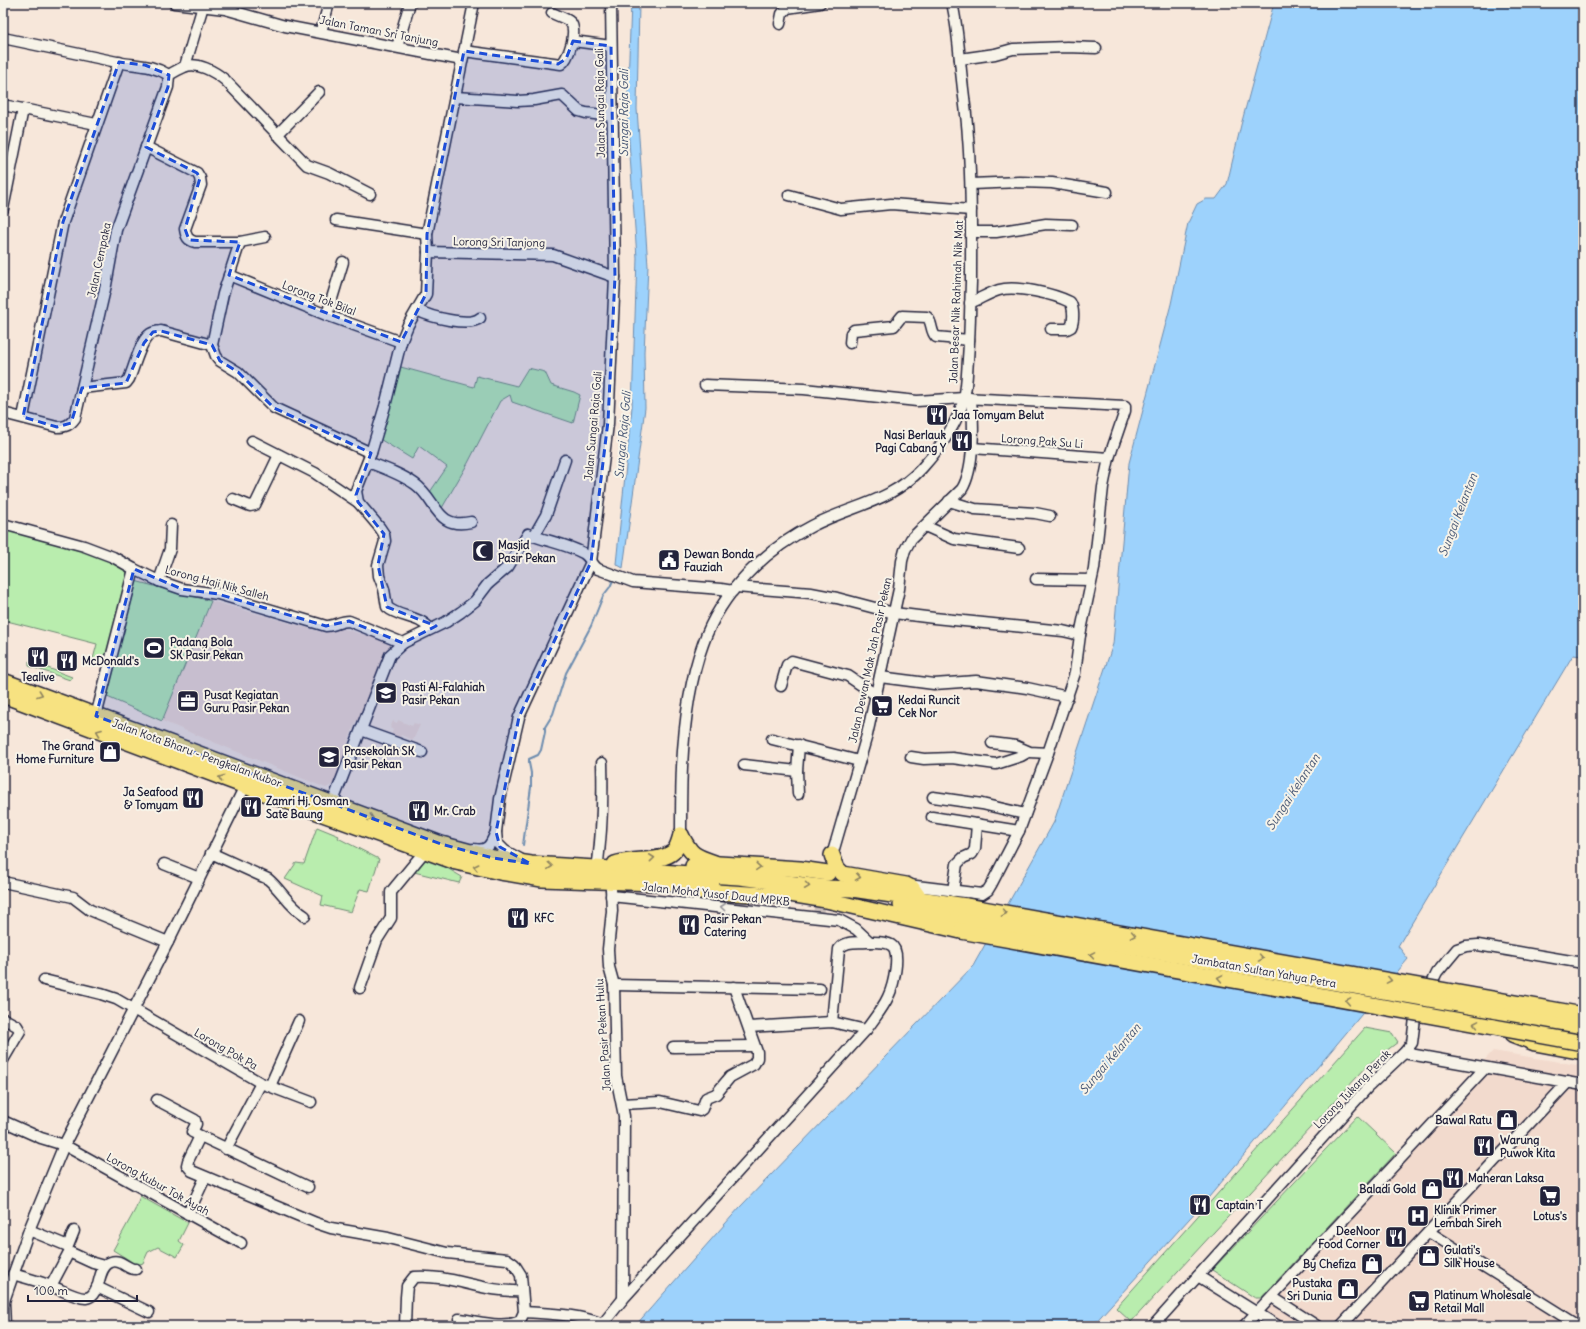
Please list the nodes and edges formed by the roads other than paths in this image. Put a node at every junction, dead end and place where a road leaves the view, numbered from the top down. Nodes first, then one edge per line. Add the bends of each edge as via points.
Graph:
1 (174, 3) edge
2 (329, 3) edge
3 (410, 3) edge
4 (474, 3) edge
5 (611, 3) edge
6 (820, 3) edge
7 (952, 3) edge
8 (809, 4) edge
9 (203, 6) junction
10 (552, 13) dead end
11 (780, 24) dead end
12 (321, 32) junction
13 (3, 38) edge
14 (572, 41) junction
15 (611, 46) junction
16 (397, 47) junction
17 (1096, 48) dead end
18 (463, 56) junction
19 (960, 59) junction
20 (119, 62) junction
21 (185, 66) junction
22 (169, 75) junction
23 (319, 92) dead end
24 (455, 97) junction
25 (3, 105) edge
26 (22, 109) junction
27 (612, 116) junction
28 (96, 124) junction
29 (277, 135) junction
30 (146, 147) junction
31 (970, 184) junction
32 (1107, 192) dead end
33 (370, 194) dead end
34 (788, 195) dead end
35 (3, 209) edge
36 (971, 210) junction
37 (336, 220) dead end
38 (1072, 225) dead end
39 (971, 232) junction
40 (427, 234) junction
41 (265, 237) dead end
42 (240, 242) junction
43 (428, 252) junction
44 (343, 262) dead end
45 (228, 275) junction
46 (614, 277) junction
47 (970, 303) junction
48 (417, 310) junction
49 (327, 315) junction
50 (480, 318) dead end
51 (1051, 329) dead end
52 (969, 340) junction
53 (401, 342) junction
54 (850, 343) dead end
55 (212, 345) junction
56 (705, 385) dead end
57 (82, 388) junction
58 (967, 398) junction
59 (3, 413) edge
60 (23, 417) junction
61 (252, 441) dead end
62 (972, 448) junction
63 (279, 455) junction
64 (369, 458) junction
65 (1110, 458) junction
66 (565, 460) dead end
67 (233, 499) dead end
68 (949, 501) junction
69 (358, 502) junction
70 (1050, 516) dead end
71 (471, 522) dead end
72 (3, 524) edge
73 (171, 525) dead end
74 (925, 526) junction
75 (534, 536) junction
76 (1019, 548) dead end
77 (595, 566) junction
78 (134, 569) junction
79 (1036, 579) dead end
80 (159, 580) junction
81 (1091, 580) junction
82 (734, 589) junction
83 (894, 613) junction
84 (430, 629) junction
85 (1080, 635) junction
86 (403, 642) junction
87 (880, 677) junction
88 (3, 681) edge
89 (781, 686) dead end
90 (876, 695) junction
91 (3, 696) edge
92 (1068, 697) junction
93 (96, 716) junction
94 (361, 730) junction
95 (772, 739) dead end
96 (992, 743) dead end
97 (799, 745) junction
98 (422, 752) dead end
99 (1028, 752) junction
100 (1048, 753) junction
101 (911, 757) dead end
102 (859, 761) junction
103 (602, 763) dead end
104 (744, 765) dead end
105 (796, 771) junction
106 (245, 786) junction
107 (798, 794) dead end
108 (933, 797) dead end
109 (332, 804) junction
110 (1026, 814) junction
111 (932, 817) dead end
112 (977, 824) junction
113 (1019, 831) junction
114 (496, 832) junction
115 (680, 835) junction
116 (441, 844) junction
117 (424, 852) junction
118 (211, 853) junction
119 (832, 855) junction
120 (164, 864) dead end
121 (531, 864) junction
122 (719, 864) junction
123 (599, 869) junction
124 (652, 871) junction
125 (500, 872) junction
126 (199, 878) junction
127 (3, 882) edge
128 (827, 884) junction
129 (906, 885) junction
130 (953, 891) junction
131 (611, 893) junction
132 (810, 897) junction
133 (918, 898) junction
134 (944, 915) joint
135 (305, 916) dead end
136 (964, 919) junction
137 (168, 942) junction
138 (870, 942) junction
139 (1583, 963) edge
140 (44, 980) dead end
141 (614, 985) junction
142 (734, 987) junction
143 (360, 988) dead end
144 (820, 989) dead end
145 (1498, 1000) junction
146 (1583, 1008) edge
147 (133, 1010) junction
148 (1583, 1015) edge
149 (4, 1019) edge
150 (299, 1021) dead end
151 (832, 1022) junction
152 (749, 1027) junction
153 (1493, 1027) junction
154 (1583, 1027) edge
155 (866, 1030) junction
156 (1583, 1043) edge
157 (754, 1046) junction
158 (673, 1047) dead end
159 (1583, 1052) edge
160 (1404, 1053) junction
161 (3, 1060) edge
162 (1485, 1068) junction
163 (1568, 1082) junction
164 (265, 1084) junction
165 (1583, 1085) edge
166 (157, 1100) dead end
167 (312, 1102) dead end
168 (622, 1104) junction
169 (3, 1121) edge
170 (200, 1136) junction
171 (64, 1145) junction
172 (226, 1149) junction
173 (205, 1178) junction
174 (308, 1187) dead end
175 (188, 1214) junction
176 (29, 1230) junction
177 (74, 1231) dead end
178 (1429, 1232) junction
179 (241, 1243) dead end
180 (104, 1266) junction
181 (136, 1269) dead end
182 (13, 1274) junction
183 (1196, 1278) junction
184 (51, 1286) junction
185 (97, 1287) junction
186 (522, 1290) junction
187 (623, 1299) junction
188 (1268, 1301) junction
189 (3, 1302) edge
190 (149, 1312) dead end
191 (524, 1312) junction
192 (459, 1319) dead end
193 (1258, 1320) edge
194 (602, 1325) edge
195 (5, 1326) edge
196 (405, 1326) edge
197 (1153, 1326) edge
198 (1244, 1326) edge
199 (1278, 1326) edge
200 (1317, 1326) edge
201 (1340, 1326) edge
202 (1579, 1326) edge

1 - 9 street, Jalan Taman Sri Tanjung
2 - 12 street
3 - 16 street
4 - 18 street
5 - 15 street, Jalan Sungai Raja Gali
6 - 8 street
7 - 19 street, Jalan Besar Nik Rahimah Nik Mat
8 - 11 street via 787,8 782,14
9 - 12 street, Jalan Taman Sri Tanjung
9 - 21 street
10 - 14 street via 570,22
12 - 16 street, Jalan Taman Sri Tanjung
13 - 20 street
14 - 15 street
14 - 18 street, Jalan Taman Sri Tanjung via 566,59 561,64
15 - 27 street, Jalan Sungai Raja Gali
16 - 18 street, Jalan Taman Sri Tanjung
17 - 19 street via 1012,49
18 - 24 street
19 - 31 street, Jalan Besar Nik Rahimah Nik Mat
20 - 22 street via 158,68
20 - 28 street
21 - 22 street
21 - 29 street via 198,66 214,72
22 - 30 street, Jalan Cempaka via 168,88
23 - 29 street
24 - 27 street via 534,100 562,95 579,111
24 - 40 street
25 - 26 street
26 - 28 street
26 - 35 street
27 - 46 street, Jalan Sungai Raja Gali
28 - 60 street via 58,238
29 - 33 street via 307,165
30 - 42 street via 197,173 200,178 185,229 189,240
30 - 57 street, Jalan Cempaka via 116,230
31 - 32 street via 1052,183
31 - 36 street, Jalan Besar Nik Rahimah Nik Mat
34 - 36 street via 841,209 891,204
36 - 39 street, Jalan Besar Nik Rahimah Nik Mat
37 - 40 street
38 - 39 street via 1046,224 998,232
39 - 47 street, Jalan Besar Nik Rahimah Nik Mat
40 - 43 street
41 - 42 street
42 - 45 street
43 - 46 street, Lorong Sri Tanjong via 553,255
43 - 48 street via 426,294
44 - 49 street
45 - 49 street, Lorong Tok Bilal
45 - 55 street
46 - 77 street, Jalan Sungai Raja Gali via 608,424
47 - 51 street via 1000,290 1012,288 1070,302 1073,324 1071,327
47 - 52 street, Jalan Besar Nik Rahimah Nik Mat
48 - 50 street via 449,320 475,321
48 - 53 street
49 - 53 street, Lorong Tok Bilal
52 - 54 street via 936,337 927,317 905,316 900,317 894,326 854,330
52 - 58 street, Jalan Besar Nik Rahimah Nik Mat
53 - 64 street
55 - 57 street via 161,331 153,332 147,336 126,383
55 - 64 street via 220,361 238,372 274,408
56 - 58 street via 804,389 917,401
57 - 60 street, Jalan Cempaka via 75,418 65,427
58 - 62 street, Jalan Dewan Mak Jah Pasir Pekan via 972,405
58 - 65 street via 1125,406
58 - 82 street, Jalan Besar Nik Rahimah Nik Mat via 935,452 904,485 884,497 812,526 767,555
59 - 60 street
61 - 63 street
62 - 65 street, Lorong Pak Su Li
62 - 68 street, Jalan Dewan Mak Jah Pasir Pekan via 967,482
63 - 67 street via 255,505 250,506
63 - 69 street via 315,473
64 - 69 street via 356,491
64 - 71 street via 414,483 424,492 441,517 458,523
65 - 81 street via 1103,487
66 - 75 street via 546,515
68 - 70 street via 974,509
68 - 74 street, Jalan Dewan Mak Jah Pasir Pekan
69 - 84 street via 384,534 385,540 378,565 386,607 421,621
72 - 78 street, Lorong Haji Nik Salleh via 84,546 113,557
73 - 80 street via 170,549
74 - 76 street via 954,539
74 - 83 street, Jalan Dewan Mak Jah Pasir Pekan via 911,539 905,550
75 - 77 street via 576,550 588,557
75 - 84 street via 528,534 508,567 488,584 475,601 446,622
77 - 82 street via 623,580 647,584
77 - 114 street, Jalan Sungai Raja Gali via 519,717 500,799
78 - 80 street, Lorong Haji Nik Salleh
78 - 93 street
79 - 81 street
80 - 86 street, Lorong Haji Nik Salleh via 182,589 218,594 326,626 349,621
81 - 85 street
82 - 83 street via 811,593
82 - 115 street, Jalan Besar Nik Rahimah Nik Mat via 704,641 695,670 682,768
83 - 85 street
83 - 87 street, Jalan Dewan Mak Jah Pasir Pekan
84 - 86 street
85 - 92 street via 1075,673
86 - 94 street via 390,655
87 - 90 street, Jalan Dewan Mak Jah Pasir Pekan
87 - 92 street via 934,684 976,681
88 -> 93 highway, Jalan Kota Bharu - Pengkalan Kubor
89 - 90 street via 787,665 792,661 848,676
90 - 102 street, Jalan Dewan Mak Jah Pasir Pekan
106 -> 91 highway, Jalan Kota Bharu - Pengkalan Kubor
92 - 100 street
93 - 109 highway, Jalan Kota Bharu - Pengkalan Kubor
94 - 98 street
94 - 109 street
95 - 97 street
96 - 99 street via 1017,746
97 - 102 street
97 - 105 street
99 - 100 street
99 - 101 street via 996,764 952,758
100 - 110 street
102 - 119 street, Jalan Dewan Mak Jah Pasir Pekan
103 - 123 street
104 - 105 street
105 - 107 street
106 - 117 highway, Jalan Kota Bharu - Pengkalan Kubor
106 - 118 street
108 - 110 street
109 -> 116 highway, Jalan Kota Bharu - Pengkalan Kubor
110 - 113 street
111 - 112 street
112 - 113 street
112 - 130 street via 975,849 957,864
113 - 130 street via 988,890 982,894
114 - 116 street via 490,845 483,850
114 - 121 street via 500,847
115 - 122 highway via 696,856
123 -> 115 highway via 630,860 666,856 675,850
116 - 121 highway, Jalan Kota Bharu - Pengkalan Kubor via 493,858
125 -> 117 highway, Jalan Kota Bharu - Pengkalan Kubor
117 - 143 street via 391,892 391,918 377,940
118 - 126 street
118 - 135 street via 268,879 294,909
119 - 128 street, Jalan Dewan Mak Jah Pasir Pekan
119 -> 129 highway via 837,868 843,874
120 - 126 street
121 -> 123 highway, Jalan Kota Bharu - Pengkalan Kubor
122 - 124 highway
122 -> 128 highway via 800,869
123 - 124 highway, Jalan Kota Bharu - Pengkalan Kubor
124 -> 128 highway
125 - 131 highway via 531,884
125 - 132 highway, Jalan Kota Bharu - Pengkalan Kubor via 542,879 726,886
126 - 137 street
127 - 137 street via 73,897 90,910
128 - 132 highway
128 - 133 highway via 852,890
128 - 134 highway
128 - 136 highway
129 - 130 street
129 - 133 highway via 912,888
131 - 132 highway via 670,890
138 -> 131 street, Jalan Mohd Yusof Daud MPKB via 848,924 818,915
131 - 141 street, Jalan Pasir Pekan Hulu via 612,921 608,949
133 - 136 highway
134 - 136 main road, Jambatan Sultan Yahya Petra
136 -> 145 highway, Jambatan Sultan Yahya Petra, bridge
153 -> 136 highway, Jambatan Sultan Yahya Petra, bridge
136 - 154 main road, Jambatan Sultan Yahya Petra, bridge
137 - 147 street
138 - 151 street via 846,943 838,948
138 - 155 street via 892,945 897,956 888,998
139 - 160 street, Lorong Tukang Perak via 1478,945 1457,949 1437,973 1415,1018 1412,1043
140 - 147 street, Lorong Pok Pa via 102,994
141 - 142 street
141 - 168 street, Jalan Pasir Pekan Hulu via 616,1076
142 - 144 street
142 - 152 street
145 - 146 highway, bridge
145 - 148 highway, Jambatan Sultan Yahya Petra, bridge
147 - 164 street, Lorong Pok Pa
147 - 171 street
149 - 161 street via 18,1026 20,1031
150 - 164 street
151 - 152 street
151 - 155 street
152 - 157 street
153 - 156 highway, Jambatan Sultan Yahya Petra, bridge
153 - 159 highway, bridge via 1535,1043
155 - 187 street
157 - 158 street
157 - 168 street via 757,1052 754,1064 730,1077 715,1095 706,1098 700,1111 660,1102
160 - 162 street
160 - 183 street, Lorong Tukang Perak via 1368,1087
162 - 163 street
162 - 188 street
163 - 165 street
163 - 178 street
164 - 167 street, Lorong Pok Pa
164 - 172 street
166 - 170 street via 195,1120 192,1132
168 - 187 street, Jalan Pasir Pekan Hulu
169 - 171 street, Lorong Kubur Tok Ayah
170 - 172 street
170 - 173 street via 187,1165
171 - 175 street, Lorong Kubur Tok Ayah
171 - 176 street
172 - 174 street
173 - 175 street
173 - 186 street via 331,1228 374,1235 447,1253 507,1259 521,1275
175 - 179 street, Lorong Kubur Tok Ayah
176 - 177 street via 68,1246
176 - 182 street
178 - 201 street
178 - 202 street
180 - 181 street via 116,1261
180 - 184 street via 70,1252
180 - 185 street
182 - 184 street
182 - 189 street
183 - 193 street
183 - 197 street, Lorong Tukang Perak
184 - 185 street via 81,1298 92,1296
185 - 190 street
186 - 191 street
186 - 196 street via 497,1291 435,1277 414,1277 407,1286
187 - 194 street
188 - 193 street
188 - 200 street
189 - 195 street
191 - 192 street via 520,1321 513,1324
191 - 194 street via 571,1315
193 - 198 street
193 - 199 street

